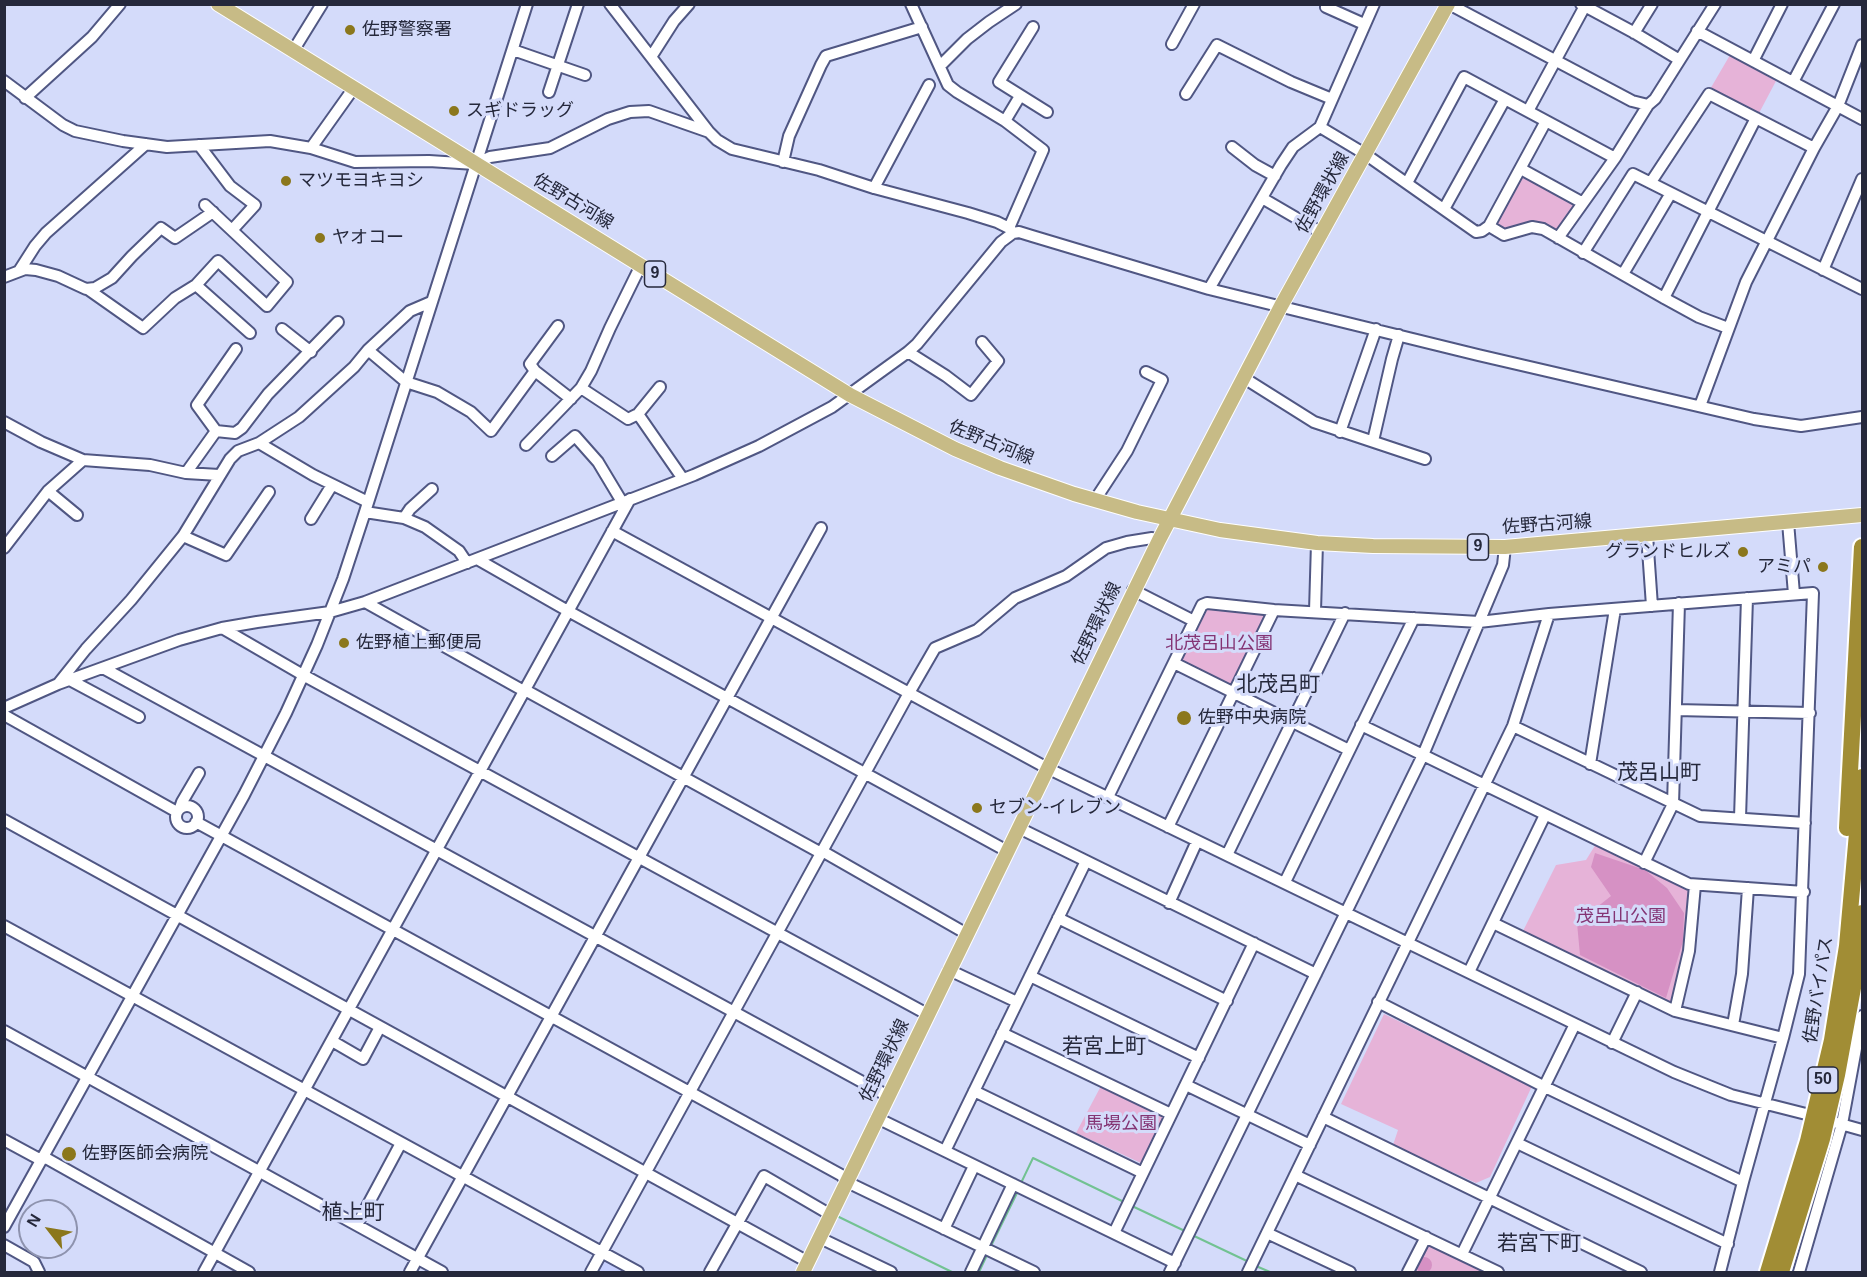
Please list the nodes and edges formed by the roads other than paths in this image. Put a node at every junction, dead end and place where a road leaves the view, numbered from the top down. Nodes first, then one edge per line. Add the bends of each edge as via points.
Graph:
1 (120, 4) edge
2 (218, 4) edge
3 (322, 4) edge
4 (527, 4) edge
5 (578, 4) edge
6 (610, 4) edge
7 (689, 4) edge
8 (911, 4) edge
9 (1016, 4) edge
10 (1194, 4) edge
11 (1327, 4) edge
12 (1374, 4) edge
13 (1449, 4) edge
14 (1652, 4) edge
15 (1715, 4) edge
16 (1782, 4) edge
17 (1833, 4) edge
18 (1584, 5) edge
19 (1364, 24) junction
20 (922, 27) junction
21 (1033, 27) dead end
22 (1697, 31) junction
23 (1634, 33) junction
24 (1172, 44) dead end
25 (1863, 45) edge
26 (513, 50) junction
27 (293, 51) junction
28 (651, 57) junction
29 (1554, 60) junction
30 (1678, 60) junction
31 (1753, 61) junction
32 (558, 66) junction
33 (940, 66) junction
34 (585, 75) dead end
35 (1793, 82) junction
36 (6, 84) edge
37 (929, 85) dead end
38 (353, 88) junction
39 (549, 92) dead end
40 (1186, 94) dead end
41 (1020, 96) junction
42 (25, 98) junction
43 (1332, 99) junction
44 (1505, 99) junction
45 (1648, 105) junction
46 (1838, 106) junction
47 (1528, 111) junction
48 (1047, 112) dead end
49 (1756, 118) junction
50 (1863, 119) edge
51 (1005, 121) junction
52 (1546, 121) junction
53 (1320, 127) junction
54 (708, 132) junction
55 (146, 144) junction
56 (199, 146) junction
57 (1232, 147) dead end
58 (311, 148) junction
59 (1814, 148) junction
60 (1365, 153) junction
61 (1615, 158) junction
62 (783, 162) junction
63 (475, 164) junction
64 (1521, 170) junction
65 (1275, 176) junction
66 (1863, 179) edge
67 (1651, 182) junction
68 (1407, 183) junction
69 (874, 188) junction
70 (1671, 193) junction
71 (1262, 198) junction
72 (1583, 204) junction
73 (1444, 209) junction
74 (1708, 212) junction
75 (1488, 226) junction
76 (232, 229) junction
77 (1011, 230) junction
78 (1322, 233) junction
79 (1558, 238) junction
80 (1767, 242) junction
81 (1582, 253) junction
82 (641, 266) junction
83 (1823, 270) junction
84 (19, 271) junction
85 (1623, 274) junction
86 (4, 277) edge
87 (196, 285) junction
88 (1209, 289) junction
89 (1863, 289) edge
90 (89, 290) junction
91 (1664, 298) junction
92 (431, 302) junction
93 (1281, 306) junction
94 (338, 322) dead end
95 (558, 326) dead end
96 (1728, 328) junction
97 (282, 329) dead end
98 (1376, 329) junction
99 (250, 333) dead end
100 (1399, 335) junction
101 (982, 342) dead end
102 (236, 349) dead end
103 (368, 350) junction
104 (311, 352) junction
105 (908, 352) junction
106 (535, 371) junction
107 (1146, 372) dead end
108 (1244, 378) junction
109 (406, 382) junction
110 (660, 387) dead end
111 (581, 388) junction
112 (850, 395) junction
113 (571, 399) junction
114 (1700, 406) junction
115 (638, 414) junction
116 (1863, 417) edge
117 (4, 422) edge
118 (216, 431) junction
119 (1340, 432) junction
120 (1373, 441) junction
121 (259, 443) junction
122 (526, 445) dead end
123 (552, 456) dead end
124 (1425, 459) dead end
125 (83, 460) junction
126 (186, 473) junction
127 (219, 475) junction
128 (683, 479) junction
129 (332, 485) junction
130 (432, 489) dead end
131 (48, 491) junction
132 (269, 492) dead end
133 (626, 500) junction
134 (1095, 500) junction
135 (367, 507) junction
136 (77, 514) dead end
137 (1863, 515) edge
138 (404, 518) junction
139 (311, 519) dead end
140 (1170, 519) junction
141 (1788, 522) junction
142 (821, 528) dead end
143 (612, 531) junction
144 (1647, 535) junction
145 (183, 536) junction
146 (1159, 540) junction
147 (1317, 543) junction
148 (1505, 547) junction
149 (1863, 547) edge
150 (4, 548) edge
151 (472, 561) junction
152 (1133, 591) junction
153 (1794, 594) junction
154 (1747, 598) junction
155 (365, 602) junction
156 (1679, 603) junction
157 (1653, 606) junction
158 (1615, 609) junction
159 (1274, 610) junction
160 (568, 611) junction
161 (1315, 611) junction
162 (330, 612) junction
163 (1345, 613) junction
164 (1549, 614) junction
165 (771, 617) junction
166 (1414, 618) junction
167 (1194, 621) junction
168 (1479, 622) junction
169 (222, 628) junction
170 (1174, 663) junction
171 (103, 668) junction
172 (303, 675) junction
173 (70, 680) junction
174 (58, 684) junction
175 (524, 691) junction
176 (1234, 692) junction
177 (909, 693) junction
178 (726, 698) junction
179 (4, 708) edge
180 (1676, 710) junction
181 (1742, 711) junction
182 (1810, 713) junction
183 (4, 715) edge
184 (139, 717) dead end
185 (1292, 721) junction
186 (1361, 725) junction
187 (1513, 726) junction
188 (1349, 750) junction
189 (265, 755) junction
190 (1423, 755) junction
191 (1590, 764) junction
192 (1047, 768) junction
193 (481, 771) junction
194 (199, 773) dead end
195 (866, 773) junction
196 (682, 777) junction
197 (1863, 777) edge
198 (1485, 786) junction
199 (1108, 797) junction
200 (1672, 804) junction
201 (179, 810) junction
202 (1545, 815) junction
203 (1740, 818) junction
204 (4, 820) edge
205 (196, 822) junction
206 (1805, 823) junction
207 (1168, 827) junction
208 (1019, 828) junction
209 (221, 836) junction
210 (1197, 841) junction
211 (437, 850) junction
212 (1007, 851) junction
213 (821, 852) junction
214 (1227, 855) junction
215 (639, 857) junction
216 (1086, 861) junction
217 (1644, 863) junction
218 (1286, 882) junction
219 (1695, 885) junction
220 (1748, 888) junction
221 (1804, 892) junction
222 (1168, 903) junction
223 (1346, 912) junction
224 (1863, 913) edge
225 (177, 916) junction
226 (1058, 918) junction
227 (1493, 923) junction
228 (4, 926) edge
229 (393, 930) junction
230 (777, 933) junction
231 (967, 934) junction
232 (596, 936) junction
233 (1407, 942) junction
234 (1254, 943) junction
235 (1856, 947) edge
236 (949, 969) junction
237 (1469, 972) junction
238 (1316, 974) junction
239 (1030, 976) junction
240 (1637, 992) junction
241 (132, 997) junction
242 (1227, 1001) junction
243 (1017, 1002) junction
244 (1378, 1002) junction
245 (349, 1010) junction
246 (734, 1011) junction
247 (1675, 1011) junction
248 (927, 1014) junction
249 (1863, 1016) edge
250 (551, 1017) junction
251 (1575, 1024) junction
252 (1733, 1025) junction
253 (380, 1027) junction
254 (4, 1031) edge
255 (1002, 1033) junction
256 (1784, 1038) junction
257 (332, 1041) junction
258 (1612, 1042) junction
259 (1199, 1058) junction
260 (87, 1077) junction
261 (1186, 1085) junction
262 (1545, 1087) junction
263 (974, 1091) junction
264 (305, 1092) junction
265 (690, 1092) junction
266 (888, 1096) junction
267 (507, 1097) junction
268 (1765, 1104) junction
269 (1171, 1114) junction
270 (1247, 1114) junction
271 (1806, 1114) dead end
272 (1323, 1117) junction
273 (877, 1119) junction
274 (1838, 1123) junction
275 (1863, 1130) edge
276 (4, 1140) edge
277 (401, 1143) junction
278 (1517, 1143) junction
279 (1310, 1145) junction
280 (945, 1151) junction
281 (43, 1159) junction
282 (974, 1166) junction
283 (259, 1172) junction
284 (646, 1172) junction
285 (1143, 1173) junction
286 (1295, 1175) junction
287 (463, 1176) junction
288 (847, 1182) junction
289 (1743, 1182) junction
290 (1013, 1184) junction
291 (1490, 1199) junction
292 (831, 1215) junction
293 (737, 1222) junction
294 (357, 1225) junction
295 (4, 1227) edge
296 (944, 1229) junction
297 (1114, 1233) junction
298 (1267, 1233) junction
299 (1426, 1237) junction
300 (820, 1238) junction
301 (1728, 1244) junction
302 (4, 1245) edge
303 (982, 1248) junction
304 (214, 1254) junction
305 (602, 1254) junction
306 (1462, 1254) junction
307 (418, 1259) junction
308 (805, 1267) edge
309 (1173, 1268) edge
310 (39, 1272) edge
311 (204, 1272) edge
312 (249, 1272) edge
313 (410, 1272) edge
314 (442, 1272) edge
315 (591, 1272) edge
316 (638, 1272) edge
317 (710, 1272) edge
318 (891, 1272) edge
319 (971, 1272) edge
320 (1034, 1272) edge
321 (1248, 1272) edge
322 (1350, 1272) edge
323 (1408, 1272) edge
324 (1498, 1272) edge
325 (1641, 1272) edge
326 (1720, 1272) edge
327 (1768, 1272) edge
328 (1781, 1272) edge
329 (1799, 1272) edge

1 - 42 street via 92,37
2 - 27 main road, 佐野古河線 / 9
3 - 27 street
4 - 26 street
5 - 32 street
6 - 28 street
7 - 28 street
8 - 20 street
9 - 33 street via 989,21
10 - 24 street
11 - 19 street via 1326,7
12 - 19 street
13 - 29 street
13 - 60 main road, 佐野環状線
14 - 23 street
15 - 22 street
16 - 31 street
17 - 35 street
18 - 23 street
18 - 29 street
19 - 43 street
20 - 33 street
20 - 62 street via 826,57 789,136
21 - 41 street via 999,82
22 - 30 street
22 - 31 street
23 - 30 street
25 - 46 street
26 - 32 street
26 - 63 street
27 - 38 main road, 佐野古河線 / 9
28 - 54 street
29 - 45 street via 1632,101
29 - 47 street
30 - 45 street
31 - 35 street
32 - 34 street
32 - 39 street
33 - 51 street via 948,84 957,92
35 - 46 street
36 - 42 street
37 - 69 street
38 - 58 street
38 - 63 main road, 佐野古河線 / 9
40 - 43 street via 1217,45
41 - 48 street
41 - 51 street
42 - 55 street via 69,129
43 - 53 street
44 - 47 street
44 - 68 street via 1464,77
44 - 73 street
45 - 61 street
46 - 50 street
46 - 59 street
47 - 52 street
49 - 59 street
49 - 67 street via 1709,94
49 - 74 street
51 - 77 street via 1044,152
52 - 61 street
52 - 64 street
53 - 60 street
53 - 65 street via 1293,147
54 - 62 street via 732,149
54 - 63 street via 649,111 630,112 550,148 490,157
55 - 56 street
55 - 84 street via 46,233
56 - 58 street via 270,141
56 - 76 street via 230,186 255,205
57 - 65 street
58 - 63 street via 355,162
59 - 80 street
60 - 68 street
60 - 78 main road, 佐野環状線
61 - 72 street
62 - 69 street
63 - 82 main road, 佐野古河線 / 9
63 - 92 street
64 - 72 street
64 - 75 street
65 - 71 street
66 - 83 street
67 - 70 street
67 - 81 street via 1634,174
68 - 73 street
69 - 77 street via 968,213
70 - 74 street
70 - 85 street
71 - 78 street
71 - 88 street
72 - 79 street
73 - 75 street via 1476,232
74 - 80 street
74 - 91 street
75 - 79 street via 1503,235 1538,227
76 - 87 street via 287,282 267,306 218,261
76 - 90 street via 209,208 175,238 161,228 112,278
77 - 88 street
77 - 105 street
78 - 93 main road, 佐野環状線
79 - 81 street
80 - 83 street
80 - 96 street
81 - 85 street
82 - 111 street
82 - 112 main road, 佐野古河線 / 9
83 - 89 street
84 - 86 street
84 - 90 street via 45,272
85 - 91 street
87 - 90 street via 175,297 143,328
87 - 99 street
88 - 93 street
91 - 96 street
92 - 103 street via 410,310
92 - 109 street
93 - 98 street
93 - 108 main road, 佐野環状線
94 - 104 street
95 - 106 street via 530,364
96 - 114 street
97 - 104 street
98 - 100 street
98 - 119 street
100 - 114 street
100 - 120 street
101 - 105 street via 998,361 971,395
102 - 118 street via 197,405
103 - 109 street
103 - 121 street via 299,417
104 - 118 street via 268,394 242,428 235,433
105 - 112 street
106 - 109 street via 491,431 471,412 437,392
106 - 113 street
107 - 134 street via 1162,380 1127,451
108 - 119 street via 1314,422
108 - 140 main road, 佐野環状線
109 - 135 street
110 - 115 street
111 - 113 street
111 - 115 street via 628,419
112 - 128 street via 783,435
112 - 134 main road, 佐野古河線 / 9 via 955,449
113 - 122 street
114 - 116 street via 1801,426
115 - 128 street
117 - 125 street
118 - 126 street
119 - 120 street
120 - 124 street
121 - 127 street via 238,451
121 - 129 street
123 - 133 street via 575,436
125 - 126 street via 150,465
125 - 131 street
126 - 127 street
127 - 145 street
128 - 133 street
129 - 135 street
129 - 139 street
130 - 138 street
131 - 136 street
131 - 150 street
132 - 145 street via 226,555
133 - 143 street
133 - 151 street
134 - 140 main road, 佐野古河線 / 9
135 - 138 street
135 - 162 street
137 - 141 main road, 佐野古河線 / 9
138 - 151 street via 425,527
140 - 146 main road, 佐野環状線
140 - 147 main road, 佐野古河線 / 9
141 - 144 main road, 佐野古河線 / 9
141 - 153 street
142 - 165 street
143 - 160 street
143 - 165 street
144 - 148 main road, 佐野古河線 / 9
144 - 157 street
145 - 174 street
146 - 152 main road, 佐野環状線
146 - 177 street via 1152,538 1106,548 1066,576 1015,598 977,630 935,648
147 - 148 main road, 佐野古河線 / 9
147 - 161 street
148 - 168 street via 1503,565
149 - 235 highway via 1844,928
151 - 155 street
151 - 160 street
152 - 167 street
152 - 192 main road, 佐野環状線
153 - 154 street
153 - 182 street via 1813,592
154 - 156 street
154 - 181 street
155 - 162 street
155 - 175 street
156 - 157 street
156 - 180 street
157 - 158 street
158 - 164 street
158 - 191 street
159 - 161 street
159 - 167 street via 1207,603
159 - 176 street
160 - 175 street
160 - 178 street
161 - 163 street
162 - 169 street
162 - 172 street
163 - 166 street
163 - 185 street
164 - 168 street
164 - 187 street
165 - 177 street
165 - 178 street
166 - 168 street
166 - 186 street
167 - 170 street
168 - 190 street
169 - 171 street
169 - 172 street
170 - 176 street
170 - 199 street
171 - 173 street
171 - 189 street
172 - 189 street
172 - 193 street
173 - 174 street
173 - 184 street
174 - 179 street
175 - 193 street
175 - 196 street
176 - 185 street
176 - 207 street
177 - 192 street
177 - 195 street
178 - 195 street
178 - 196 street
180 - 181 street
180 - 200 street
181 - 182 street
181 - 203 street
182 - 206 street
183 - 201 street
185 - 188 street
185 - 214 street
186 - 188 street
186 - 190 street
187 - 191 street
187 - 198 street
188 - 218 street
189 - 209 street
189 - 211 street
190 - 198 street
190 - 223 street
191 - 200 street
192 - 199 street
192 - 208 main road, 佐野環状線
193 - 211 street
193 - 215 street
194 - 201 street
195 - 212 street
195 - 213 street
196 - 213 street
196 - 215 street
197 - 235 highway, 佐野バイパス / 50 via 1853,882
198 - 202 street
198 - 233 street
199 - 207 street
200 - 203 street via 1700,816
200 - 217 street
201 - 205 street via 188,806 195,810
201 - 205 street via 176,821 182,827 190,828
202 - 217 street
202 - 227 street
203 - 206 street
204 - 225 street
205 - 209 street
206 - 221 street
207 - 210 street
208 - 212 main road, 佐野環状線
208 - 216 street
209 - 225 street
209 - 229 street
210 - 214 street
210 - 222 street
211 - 229 street
211 - 232 street
212 - 231 main road, 佐野環状線
213 - 230 street
213 - 231 street
214 - 218 street
215 - 230 street
215 - 232 street
216 - 222 street
216 - 226 street
217 - 219 street
218 - 223 street
219 - 220 street
219 - 247 street via 1689,951
220 - 221 street
220 - 252 street via 1742,974
221 - 256 street via 1800,974
222 - 234 street
223 - 233 street
223 - 238 street
224 - 235 highway, 佐野バイパス / 50
225 - 241 street
225 - 245 street
226 - 239 street
226 - 242 street
227 - 237 street
227 - 240 street
228 - 241 street
229 - 245 street
229 - 250 street
230 - 246 street
230 - 248 street
231 - 236 main road, 佐野環状線
232 - 246 street
232 - 250 street
233 - 237 street
233 - 244 street
234 - 238 street
234 - 242 street
235 - 327 highway, 佐野バイパス / 50 via 1841,989 1808,1141
235 - 328 highway, 佐野バイパス / 50 via 1843,1046 1822,1139
236 - 243 street
236 - 248 main road, 佐野環状線
237 - 251 street
238 - 270 street
239 - 243 street
239 - 259 street
240 - 247 street
240 - 258 street
241 - 260 street
241 - 264 street
242 - 259 street
243 - 255 street
244 - 262 street
244 - 272 street
245 - 253 street
245 - 257 street
246 - 265 street
246 - 266 street
247 - 252 street
248 - 266 main road, 佐野環状線
249 - 274 street
250 - 265 street
250 - 267 street
251 - 258 street
251 - 262 street
252 - 256 street
253 - 257 street via 363,1059
253 - 267 street
254 - 260 street
255 - 263 street
255 - 269 street
256 - 268 street
257 - 264 street
258 - 268 street via 1708,1087
259 - 261 street
260 - 281 street
260 - 283 street
261 - 269 street
261 - 270 street
262 - 278 street
262 - 289 street
263 - 280 street
263 - 285 street
264 - 277 street
264 - 283 street
265 - 284 street
265 - 288 street via 841,1175
266 - 273 main road, 佐野環状線
267 - 284 street
267 - 287 street
268 - 271 street
268 - 289 street
269 - 285 street
270 - 279 street
270 - 309 street
272 - 279 street
272 - 291 street
273 - 280 street
273 - 288 main road, 佐野環状線
274 - 275 street
274 - 329 street
276 - 281 street
277 - 287 street
277 - 294 street
278 - 291 street
278 - 301 street
279 - 286 street
280 - 282 street
281 - 295 street
281 - 304 street
282 - 290 street
282 - 296 street
283 - 294 street
283 - 304 street
284 - 293 street
284 - 305 street
285 - 297 street
286 - 298 street
286 - 299 street
287 - 305 street
287 - 307 street
288 - 292 main road, 佐野環状線
288 - 296 street
289 - 301 street
290 - 297 street
290 - 303 street
291 - 306 street
291 - 325 street
292 - 293 street via 764,1176
292 - 300 main road, 佐野環状線
293 - 308 street
293 - 317 street
294 - 307 street
296 - 303 street
297 - 309 street
298 - 321 street
298 - 322 street
299 - 306 street
299 - 323 street
300 - 308 main road, 佐野環状線
300 - 318 street
301 - 326 street
302 - 310 street via 34,1262
303 - 319 street
303 - 320 street
304 - 311 street
304 - 312 street
305 - 315 street
305 - 316 street
306 - 324 street
307 - 313 street
307 - 314 street

